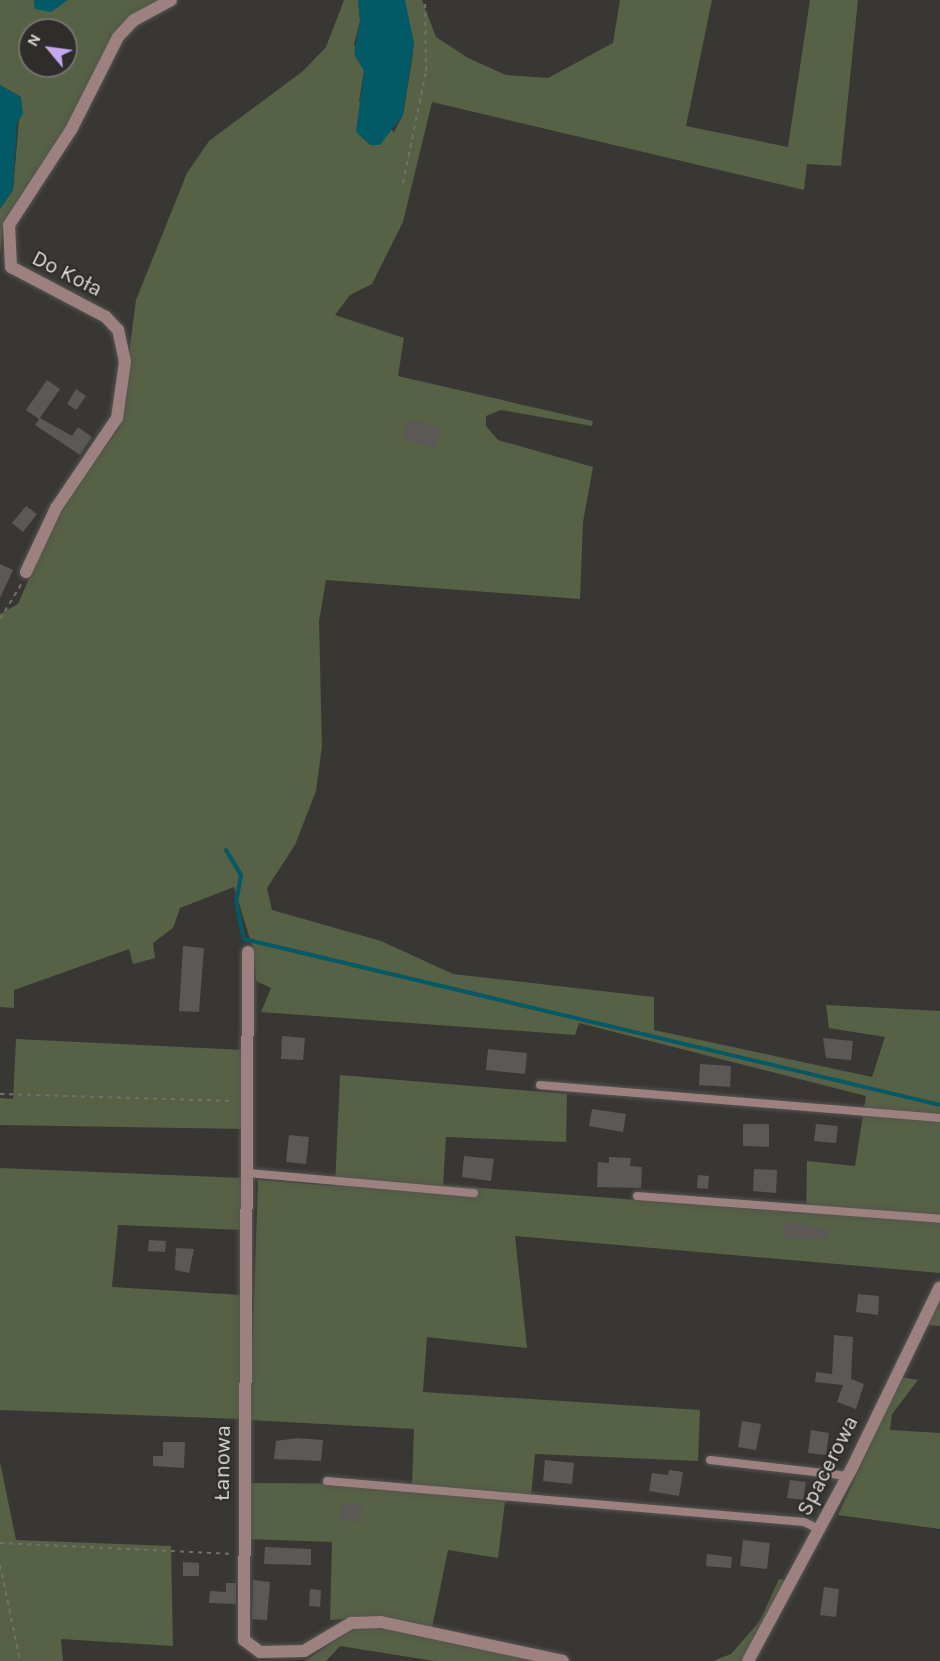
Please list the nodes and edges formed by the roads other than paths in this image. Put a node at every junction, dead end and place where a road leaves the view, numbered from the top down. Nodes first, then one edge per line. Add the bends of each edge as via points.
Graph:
1 (171, 0) edge
2 (26, 573) road end
3 (248, 952) dead end
4 (540, 1085) dead end
5 (940, 1118) edge
6 (249, 1173) junction
7 (474, 1193) dead end
8 (637, 1196) dead end
9 (940, 1219) edge
10 (940, 1287) edge
11 (710, 1460) dead end
12 (848, 1476) junction
13 (327, 1481) dead end
14 (819, 1529) junction
15 (563, 1661) edge
16 (748, 1661) edge

1 - 2 street, Do Koła via 134,20 118,38 71,130 9,225 11,267 106,317 118,330 125,354 117,418 61,500
3 - 6 street, Łanowa
4 - 5 lane
6 - 7 lane
6 - 15 street, Łanowa via 242,1634 260,1652 303,1652 351,1623 381,1622
8 - 9 lane
10 - 12 street, Spacerowa
11 - 12 lane
12 - 14 street, Spacerowa
13 - 14 lane via 804,1522
14 - 16 street, Spacerowa

